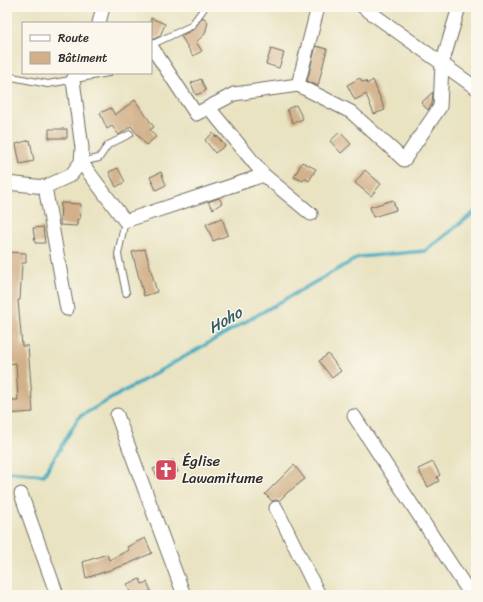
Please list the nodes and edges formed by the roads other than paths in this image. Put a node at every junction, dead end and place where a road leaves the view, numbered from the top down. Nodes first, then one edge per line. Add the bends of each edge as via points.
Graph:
1 (103, 7) edge
2 (205, 7) edge
3 (318, 7) edge
4 (363, 7) edge
5 (459, 7) edge
6 (101, 22) edge
7 (152, 46) edge
8 (152, 48) edge
9 (442, 64) junction
10 (100, 74) edge
11 (7, 76) edge
12 (75, 77) edge
13 (298, 85) junction
14 (476, 88) edge
15 (209, 108) junction
16 (130, 134) dead end
17 (81, 162) junction
18 (264, 175) junction
19 (7, 183) edge
20 (45, 187) junction
21 (311, 214) dead end
22 (125, 221) junction
23 (126, 293) dead end
24 (67, 309) dead end
25 (117, 415) dead end
26 (354, 416) dead end
27 (21, 494) dead end
28 (276, 508) dead end
29 (57, 595) edge
30 (184, 595) edge
31 (320, 595) edge
32 (471, 595) edge

1 - 6 street
2 - 7 lane via 191,26
3 - 13 street
4 - 9 street
5 - 9 street
8 - 15 street via 196,114
9 - 13 street via 440,107 404,160 351,112
9 - 14 street
10 - 12 lane
11 - 12 lane via 48,84
12 - 17 street
13 - 15 street via 234,94
15 - 18 street
16 - 17 lane via 108,145 99,158
17 - 20 street via 71,175
17 - 22 street
18 - 21 street
18 - 22 street
19 - 20 street
20 - 24 street
22 - 23 lane via 118,254
25 - 30 street
26 - 32 street
27 - 29 street
28 - 31 street

